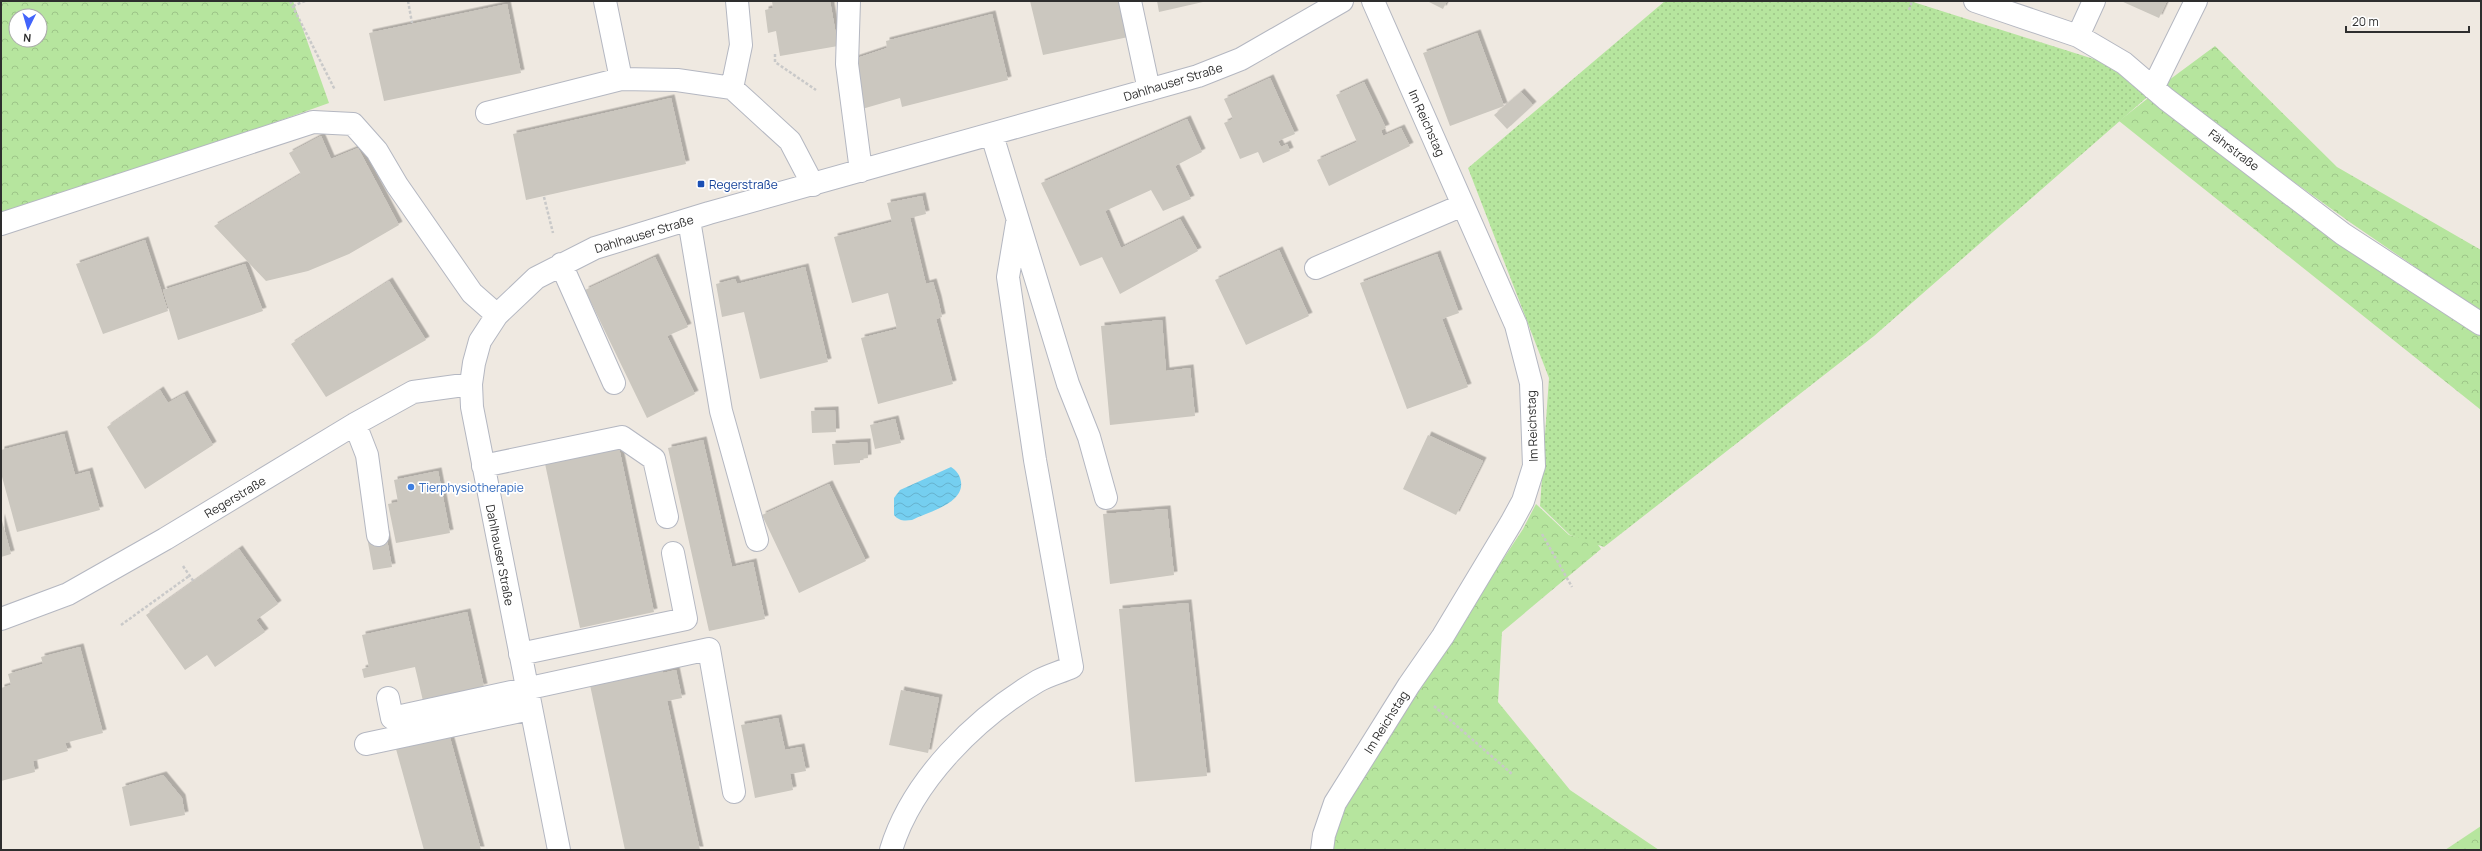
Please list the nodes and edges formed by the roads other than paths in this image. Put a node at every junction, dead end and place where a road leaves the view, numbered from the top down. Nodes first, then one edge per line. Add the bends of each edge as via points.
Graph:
1 (605, 1) edge
2 (737, 1) edge
3 (849, 1) edge
4 (1130, 1) edge
5 (1342, 1) edge
6 (1373, 1) edge
7 (1975, 1) edge
8 (2094, 1) edge
9 (2196, 1) edge
10 (2078, 36) junction
11 (621, 79) junction
12 (732, 88) junction
13 (2153, 88) junction
14 (1149, 90) junction
15 (487, 113) dead end
16 (992, 134) junction
17 (861, 171) junction
18 (813, 185) junction
19 (1463, 204) junction
20 (689, 220) junction
21 (1017, 223) junction
22 (1, 224) edge
23 (561, 264) junction
24 (1316, 268) dead end
25 (497, 315) junction
26 (2481, 324) edge
27 (614, 383) dead end
28 (471, 384) junction
29 (355, 424) junction
30 (483, 466) junction
31 (1106, 498) dead end
32 (667, 517) dead end
33 (378, 535) dead end
34 (757, 540) dead end
35 (673, 553) dead end
36 (1, 619) edge
37 (520, 654) junction
38 (526, 687) junction
39 (388, 698) dead end
40 (530, 709) junction
41 (366, 744) dead end
42 (734, 792) dead end
43 (558, 850) edge
44 (891, 850) edge
45 (1322, 850) edge

1 - 11 street
2 - 12 street via 740,45
3 - 17 street via 847,64
4 - 14 street
5 - 14 street, Dahlhauser Straße via 1241,59 1198,76
6 - 19 street, Im Reichstag
7 - 10 street, Fährstraße
8 - 10 street
9 - 13 street
10 - 13 street, Fährstraße via 2124,63
11 - 12 street via 677,80
11 - 15 street
12 - 18 street via 790,142
13 - 26 street, Fährstraße via 2343,234
14 - 16 street, Dahlhauser Straße
16 - 17 street, Dahlhauser Straße
16 - 21 street
17 - 18 street, Dahlhauser Straße
18 - 20 street, Dahlhauser Straße
19 - 24 street
19 - 45 street, Im Reichstag via 1516,325 1531,383 1534,466 1523,501 1443,636 1335,803 1324,835
20 - 23 street, Dahlhauser Straße via 595,248
20 - 34 street via 721,411
21 - 31 street via 1068,384 1089,437
21 - 44 street via 1008,277 1035,460 1072,667 1033,685 982,722 944,758 898,826
22 - 25 street via 313,122 353,124 377,151 397,185 472,293
23 - 25 street, Dahlhauser Straße via 536,278
23 - 27 street
25 - 28 street, Dahlhauser Straße via 480,341
28 - 29 street, Regerstraße via 413,392
28 - 30 street, Dahlhauser Straße via 472,407
29 - 33 street via 367,455
29 - 36 street, Regerstraße via 165,539 68,594
30 - 32 street via 622,437 654,459
30 - 37 street, Dahlhauser Straße
35 - 37 street via 686,619
37 - 38 street, Dahlhauser Straße
38 - 39 street via 392,718
38 - 40 street, Dahlhauser Straße
38 - 42 street via 709,648
40 - 41 street
40 - 43 street, Dahlhauser Straße

